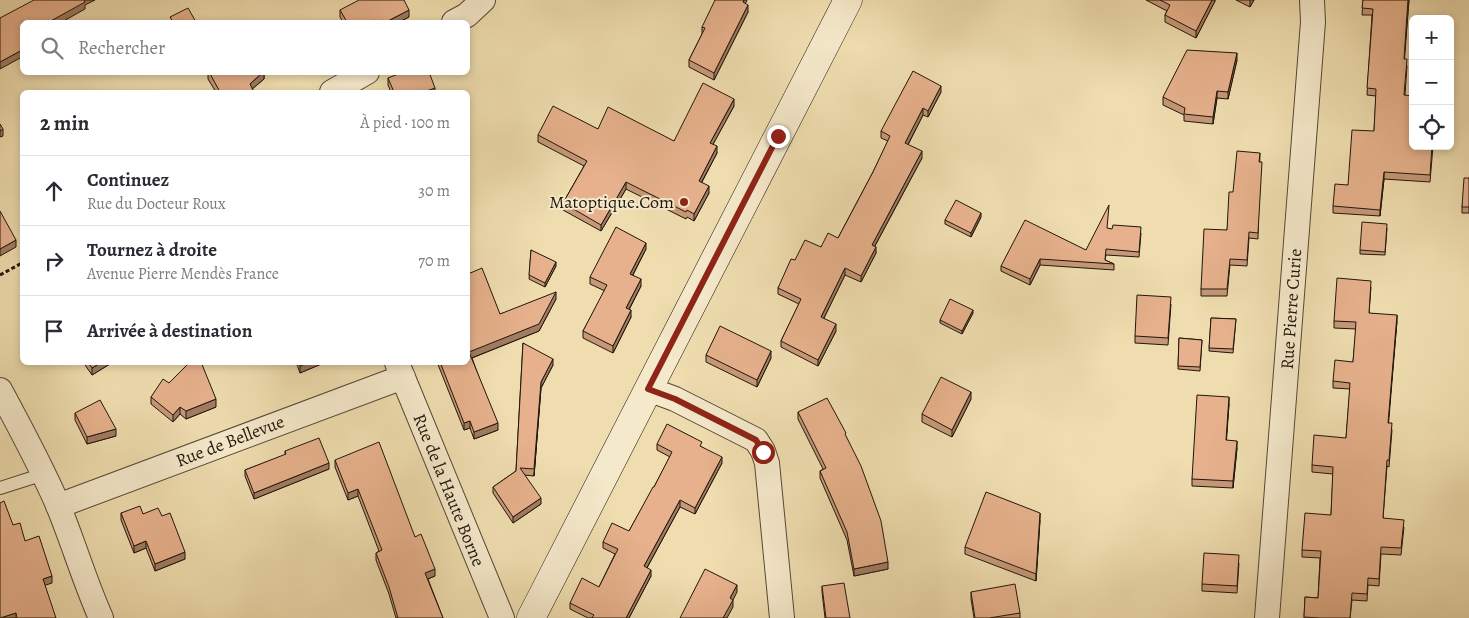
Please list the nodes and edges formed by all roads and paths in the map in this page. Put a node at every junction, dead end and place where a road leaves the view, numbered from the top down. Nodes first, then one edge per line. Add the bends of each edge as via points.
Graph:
1 (483, 0) edge
2 (848, 0) edge
3 (1312, 0) edge
4 (458, 20) edge
5 (362, 75) edge
6 (336, 90) edge
7 (20, 264) edge
8 (0, 275) edge
9 (400, 370) edge
10 (648, 389) junction
11 (0, 390) edge
12 (44, 474) junction
13 (0, 488) edge
14 (58, 506) junction
15 (101, 618) edge
16 (502, 618) edge
17 (531, 618) edge
18 (782, 618) edge
19 (1267, 618) edge

1 - 4 street
2 - 10 main road
3 - 19 street, Rue Pierre Curie via 1313,22
5 - 6 street
7 - 8 path
9 - 14 street, Rue de Bellevue
9 - 16 street, Rue de la Haute Borne
10 - 17 main road
10 - 18 street via 756,440 767,463
11 - 12 street
12 - 13 lane
12 - 14 street
14 - 15 street

